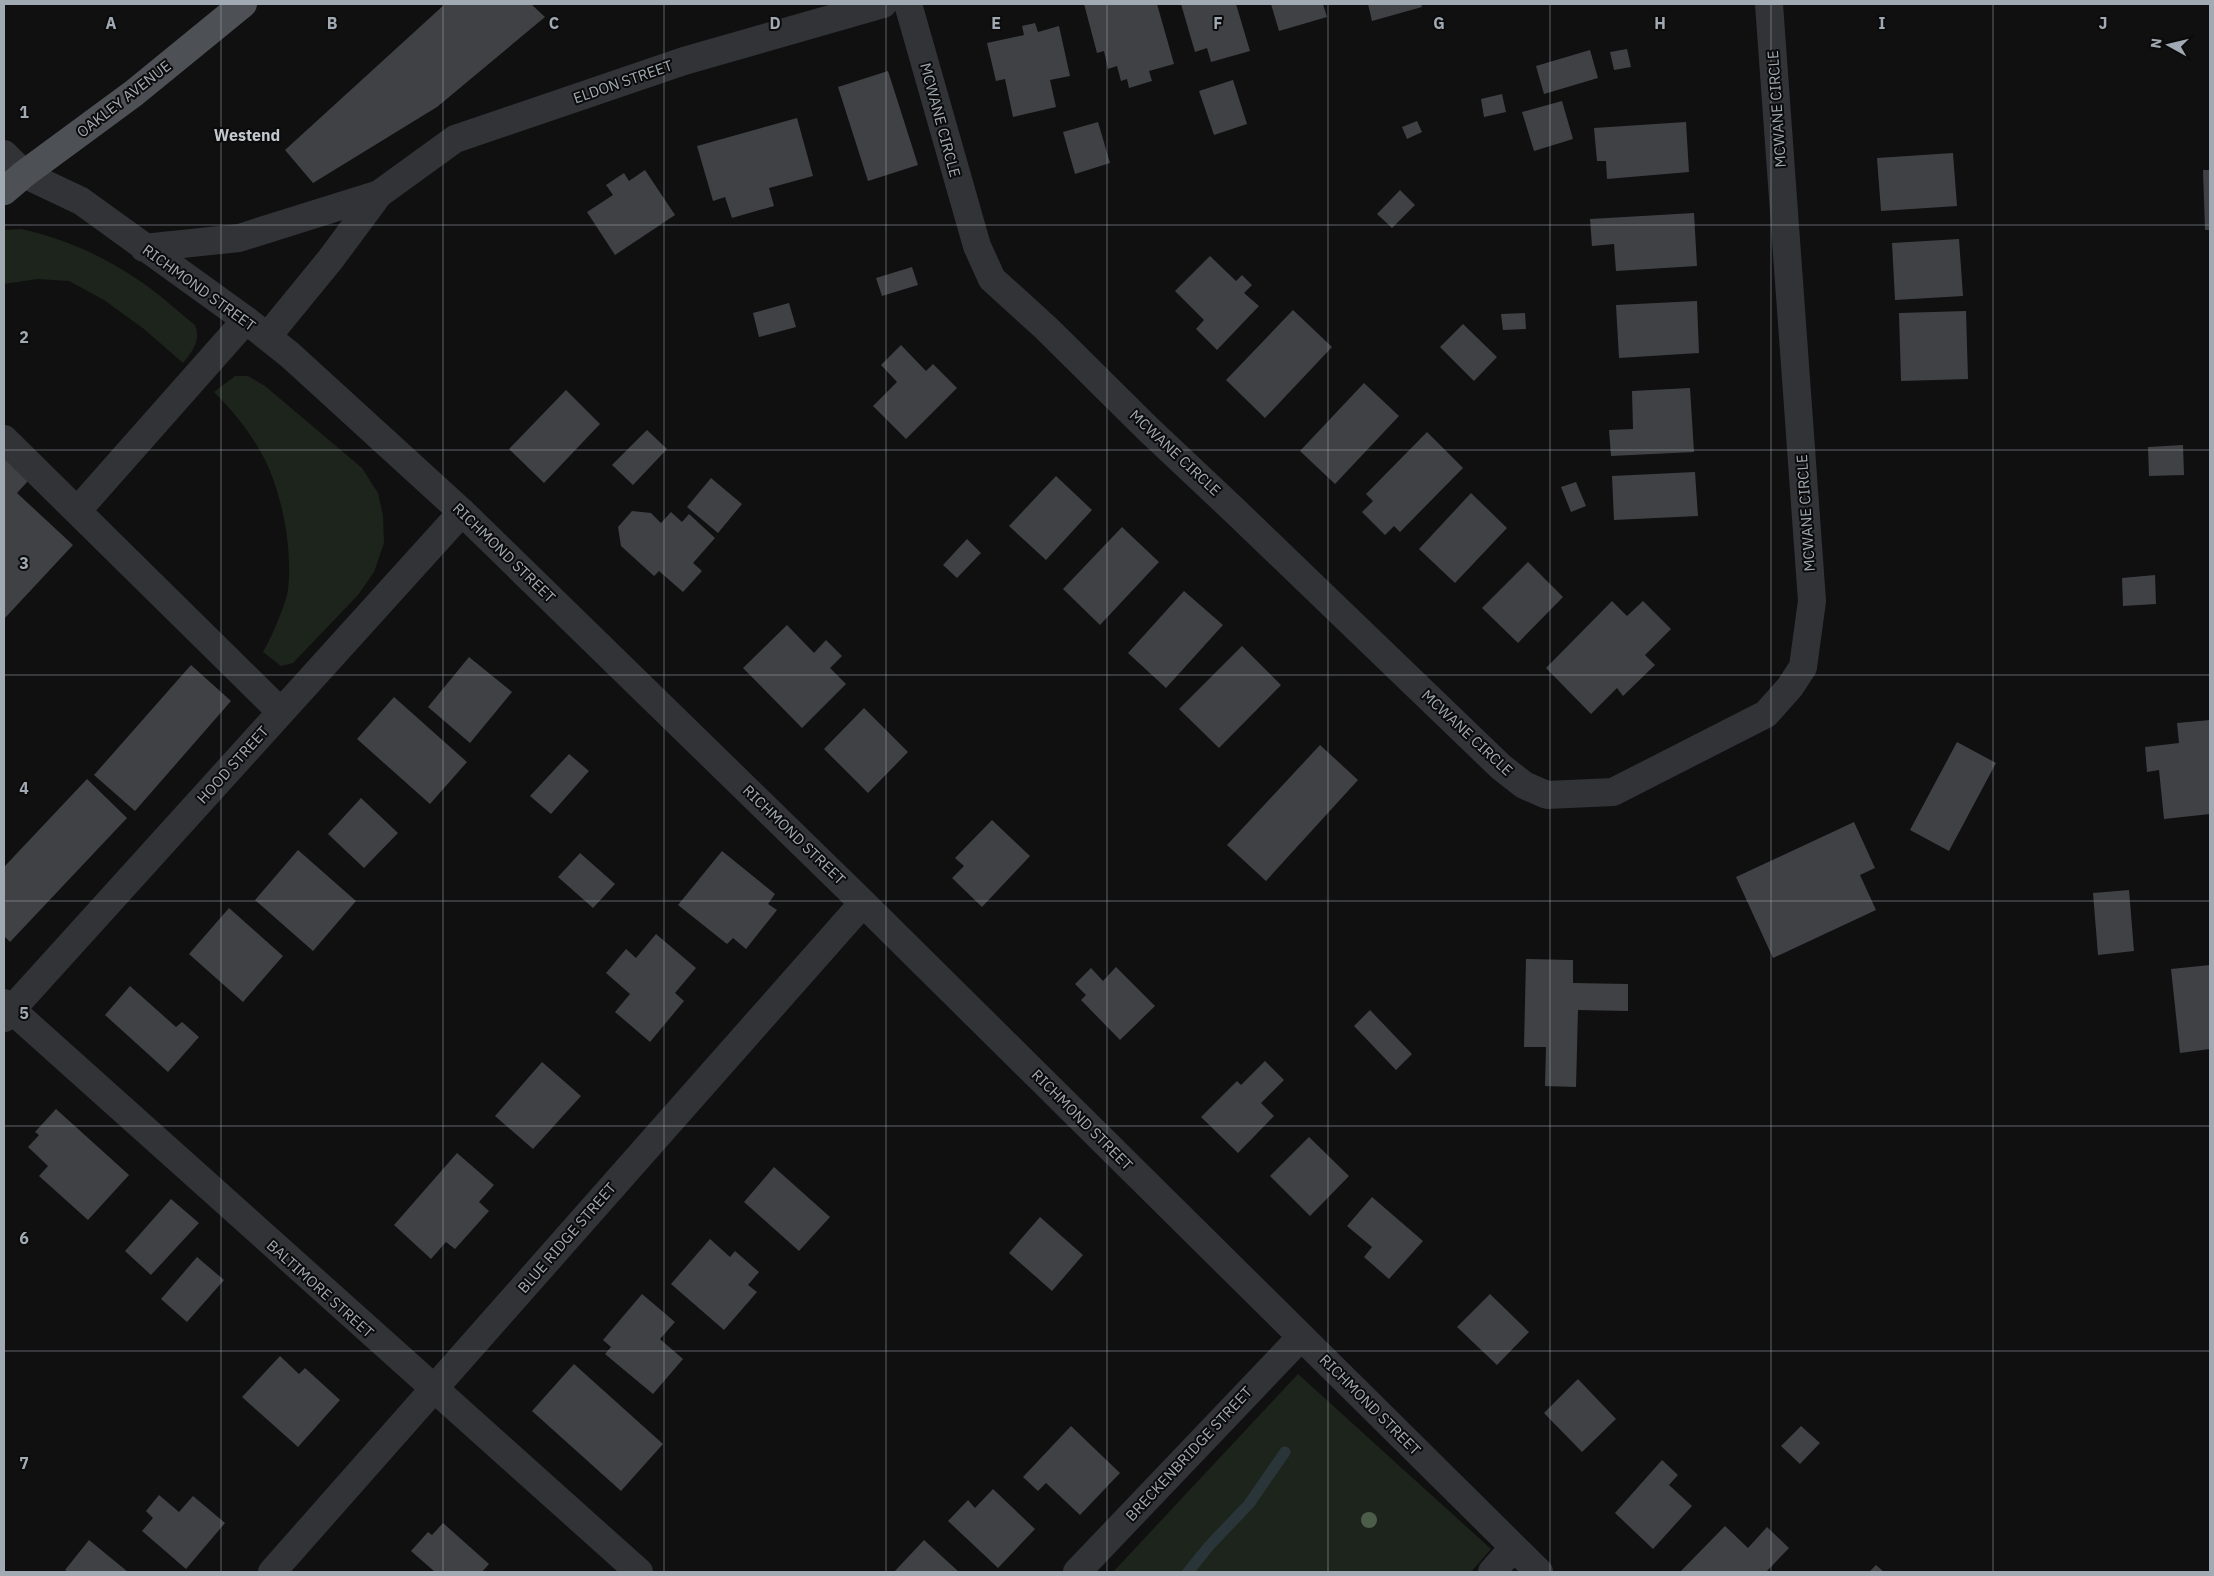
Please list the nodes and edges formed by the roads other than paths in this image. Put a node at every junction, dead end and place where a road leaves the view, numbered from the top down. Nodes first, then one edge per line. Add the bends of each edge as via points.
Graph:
1 (243, 4) edge
2 (883, 4) edge
3 (908, 4) edge
4 (1769, 4) edge
5 (4, 154) edge
6 (14, 183) edge
7 (379, 194) junction
8 (144, 248) junction
9 (246, 320) junction
10 (267, 337) junction
11 (4, 439) edge
12 (77, 511) junction
13 (462, 512) junction
14 (281, 712) junction
15 (863, 903) junction
16 (6, 1011) edge
17 (1301, 1336) junction
18 (433, 1390) junction
19 (1514, 1548) junction
20 (272, 1572) edge
21 (639, 1572) edge
22 (1077, 1572) edge
23 (1492, 1572) edge
24 (1538, 1572) edge

1 - 6 main road, OAKLEY AVENUE via 134,93
2 - 7 street, ELDON STREET via 684,62 454,139
3 - 4 street, MCWANE CIRCLE via 976,246 992,279 1501,767 1524,785 1547,795 1613,792 1766,714 1803,667 1812,600
5 - 6 street, RICHMOND STREET
6 - 8 street, RICHMOND STREET via 81,202
7 - 8 street, ELDON STREET via 239,238
7 - 10 street, ELDON STREET
8 - 9 street, RICHMOND STREET
9 - 10 street, RICHMOND STREET
9 - 12 street
10 - 13 street, RICHMOND STREET
11 - 12 street
12 - 14 street
13 - 14 street, HOOD STREET
13 - 15 street, RICHMOND STREET
14 - 16 street, HOOD STREET
15 - 17 street, RICHMOND STREET
15 - 18 street, BLUE RIDGE STREET
16 - 18 street, BALTIMORE STREET
17 - 19 street, RICHMOND STREET
17 - 22 street, BRECKENBRIDGE STREET
18 - 20 street, BLUE RIDGE STREET
18 - 21 street, BALTIMORE STREET
19 - 23 street
19 - 24 street, RICHMOND STREET

